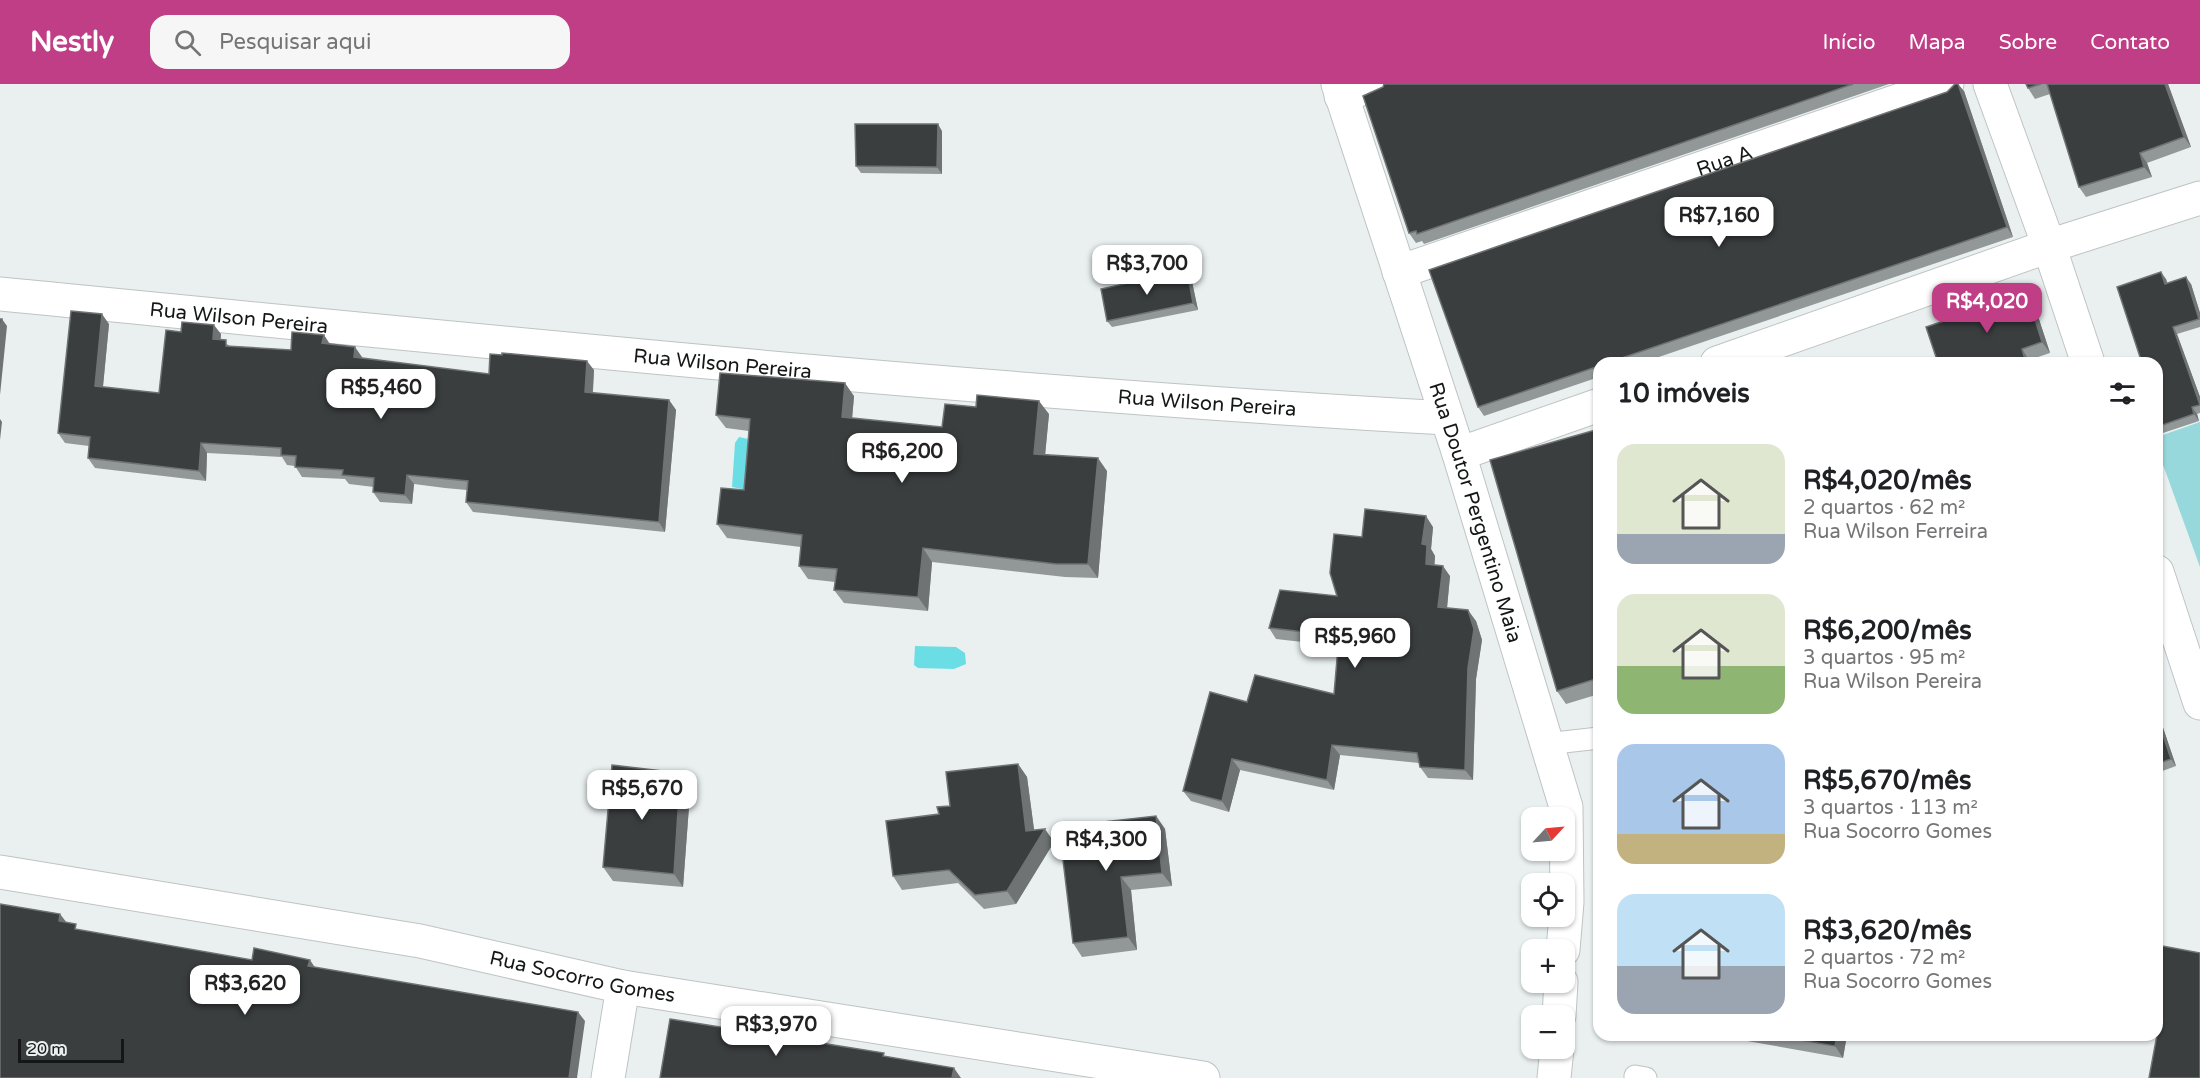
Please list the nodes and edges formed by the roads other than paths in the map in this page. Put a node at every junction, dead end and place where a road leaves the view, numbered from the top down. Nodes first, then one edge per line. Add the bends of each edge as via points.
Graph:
1 (1376, 84) edge
2 (1947, 84) edge
3 (1990, 84) edge
4 (1340, 90) edge
5 (2200, 198) edge
6 (2049, 246) junction
7 (1399, 272) junction
8 (0, 294) edge
9 (1734, 357) edge
10 (2086, 357) edge
11 (1593, 407) edge
12 (1447, 418) junction
13 (1459, 454) junction
14 (2163, 590) edge
15 (2200, 703) edge
16 (1593, 739) edge
17 (1546, 744) junction
18 (0, 872) edge
19 (1564, 939) edge
20 (623, 987) junction
21 (1556, 1059) edge
22 (608, 1078) edge
23 (1203, 1078) edge
24 (1554, 1078) edge

1 - 4 street
2 - 7 street, Rua A
3 - 6 street
4 - 7 street, Rua Doutor Pergentino Maia
5 - 6 street
6 - 9 street
6 - 10 street
7 - 12 street, Rua Doutor Pergentino Maia
8 - 12 street, Rua Wilson Pereira via 744,366
11 - 13 street
12 - 13 street, Rua Doutor Pergentino Maia
13 - 17 street, Rua Doutor Pergentino Maia
14 - 15 street
16 - 17 lane
17 - 19 street, Rua Doutor Pergentino Maia via 1566,807 1568,902
18 - 20 street, Rua Socorro Gomes via 420,941
20 - 22 street
20 - 23 street, Rua Socorro Gomes
21 - 24 street

